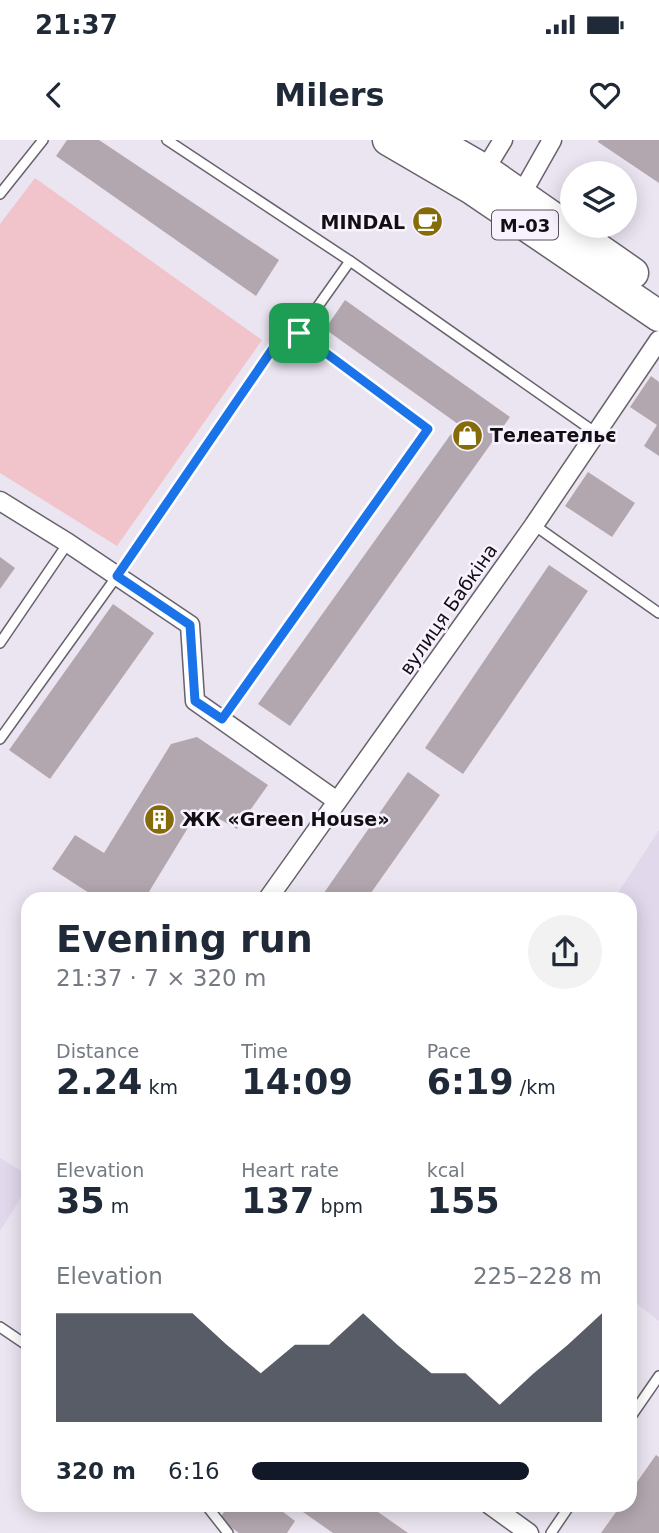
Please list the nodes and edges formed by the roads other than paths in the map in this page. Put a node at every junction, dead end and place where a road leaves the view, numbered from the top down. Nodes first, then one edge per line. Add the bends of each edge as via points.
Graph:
1 (43, 140) edge
2 (167, 140) edge
3 (388, 140) edge
4 (433, 140) edge
5 (503, 140) edge
6 (552, 140) edge
7 (478, 179) junction
8 (0, 194) edge
9 (516, 205) junction
10 (350, 261) junction
11 (659, 292) edge
12 (659, 316) edge
13 (659, 340) edge
14 (596, 433) junction
15 (0, 501) edge
16 (534, 524) junction
17 (68, 543) junction
18 (117, 576) junction
19 (659, 613) edge
20 (0, 643) edge
21 (222, 719) junction
22 (0, 739) edge
23 (337, 801) junction
24 (273, 892) edge
25 (0, 1327) edge
26 (21, 1341) edge
27 (659, 1376) edge
28 (637, 1408) edge
29 (212, 1512) edge
30 (500, 1512) edge
31 (565, 1512) edge
32 (228, 1533) edge
33 (529, 1533) edge
34 (551, 1533) edge

1 - 8 lane
2 - 10 lane
3 - 7 highway, М-03
4 - 7 highway, М-03
5 - 7 street
6 - 9 street
7 - 9 highway, М-03
9 - 11 highway, М-03
9 - 12 highway, М-03
10 - 14 lane
10 - 21 lane via 299,333 428,429
13 - 14 street, вулиця Бабкіна
14 - 16 street, вулиця Бабкіна
15 - 17 street
16 - 19 lane
16 - 23 street, вулиця Бабкіна
17 - 18 street
17 - 20 lane
18 - 21 street via 190,625 195,701
18 - 22 lane
21 - 23 street
23 - 24 street, вулиця Бабкіна
25 - 26 lane
27 - 28 lane
29 - 32 lane
30 - 33 street
31 - 34 lane

